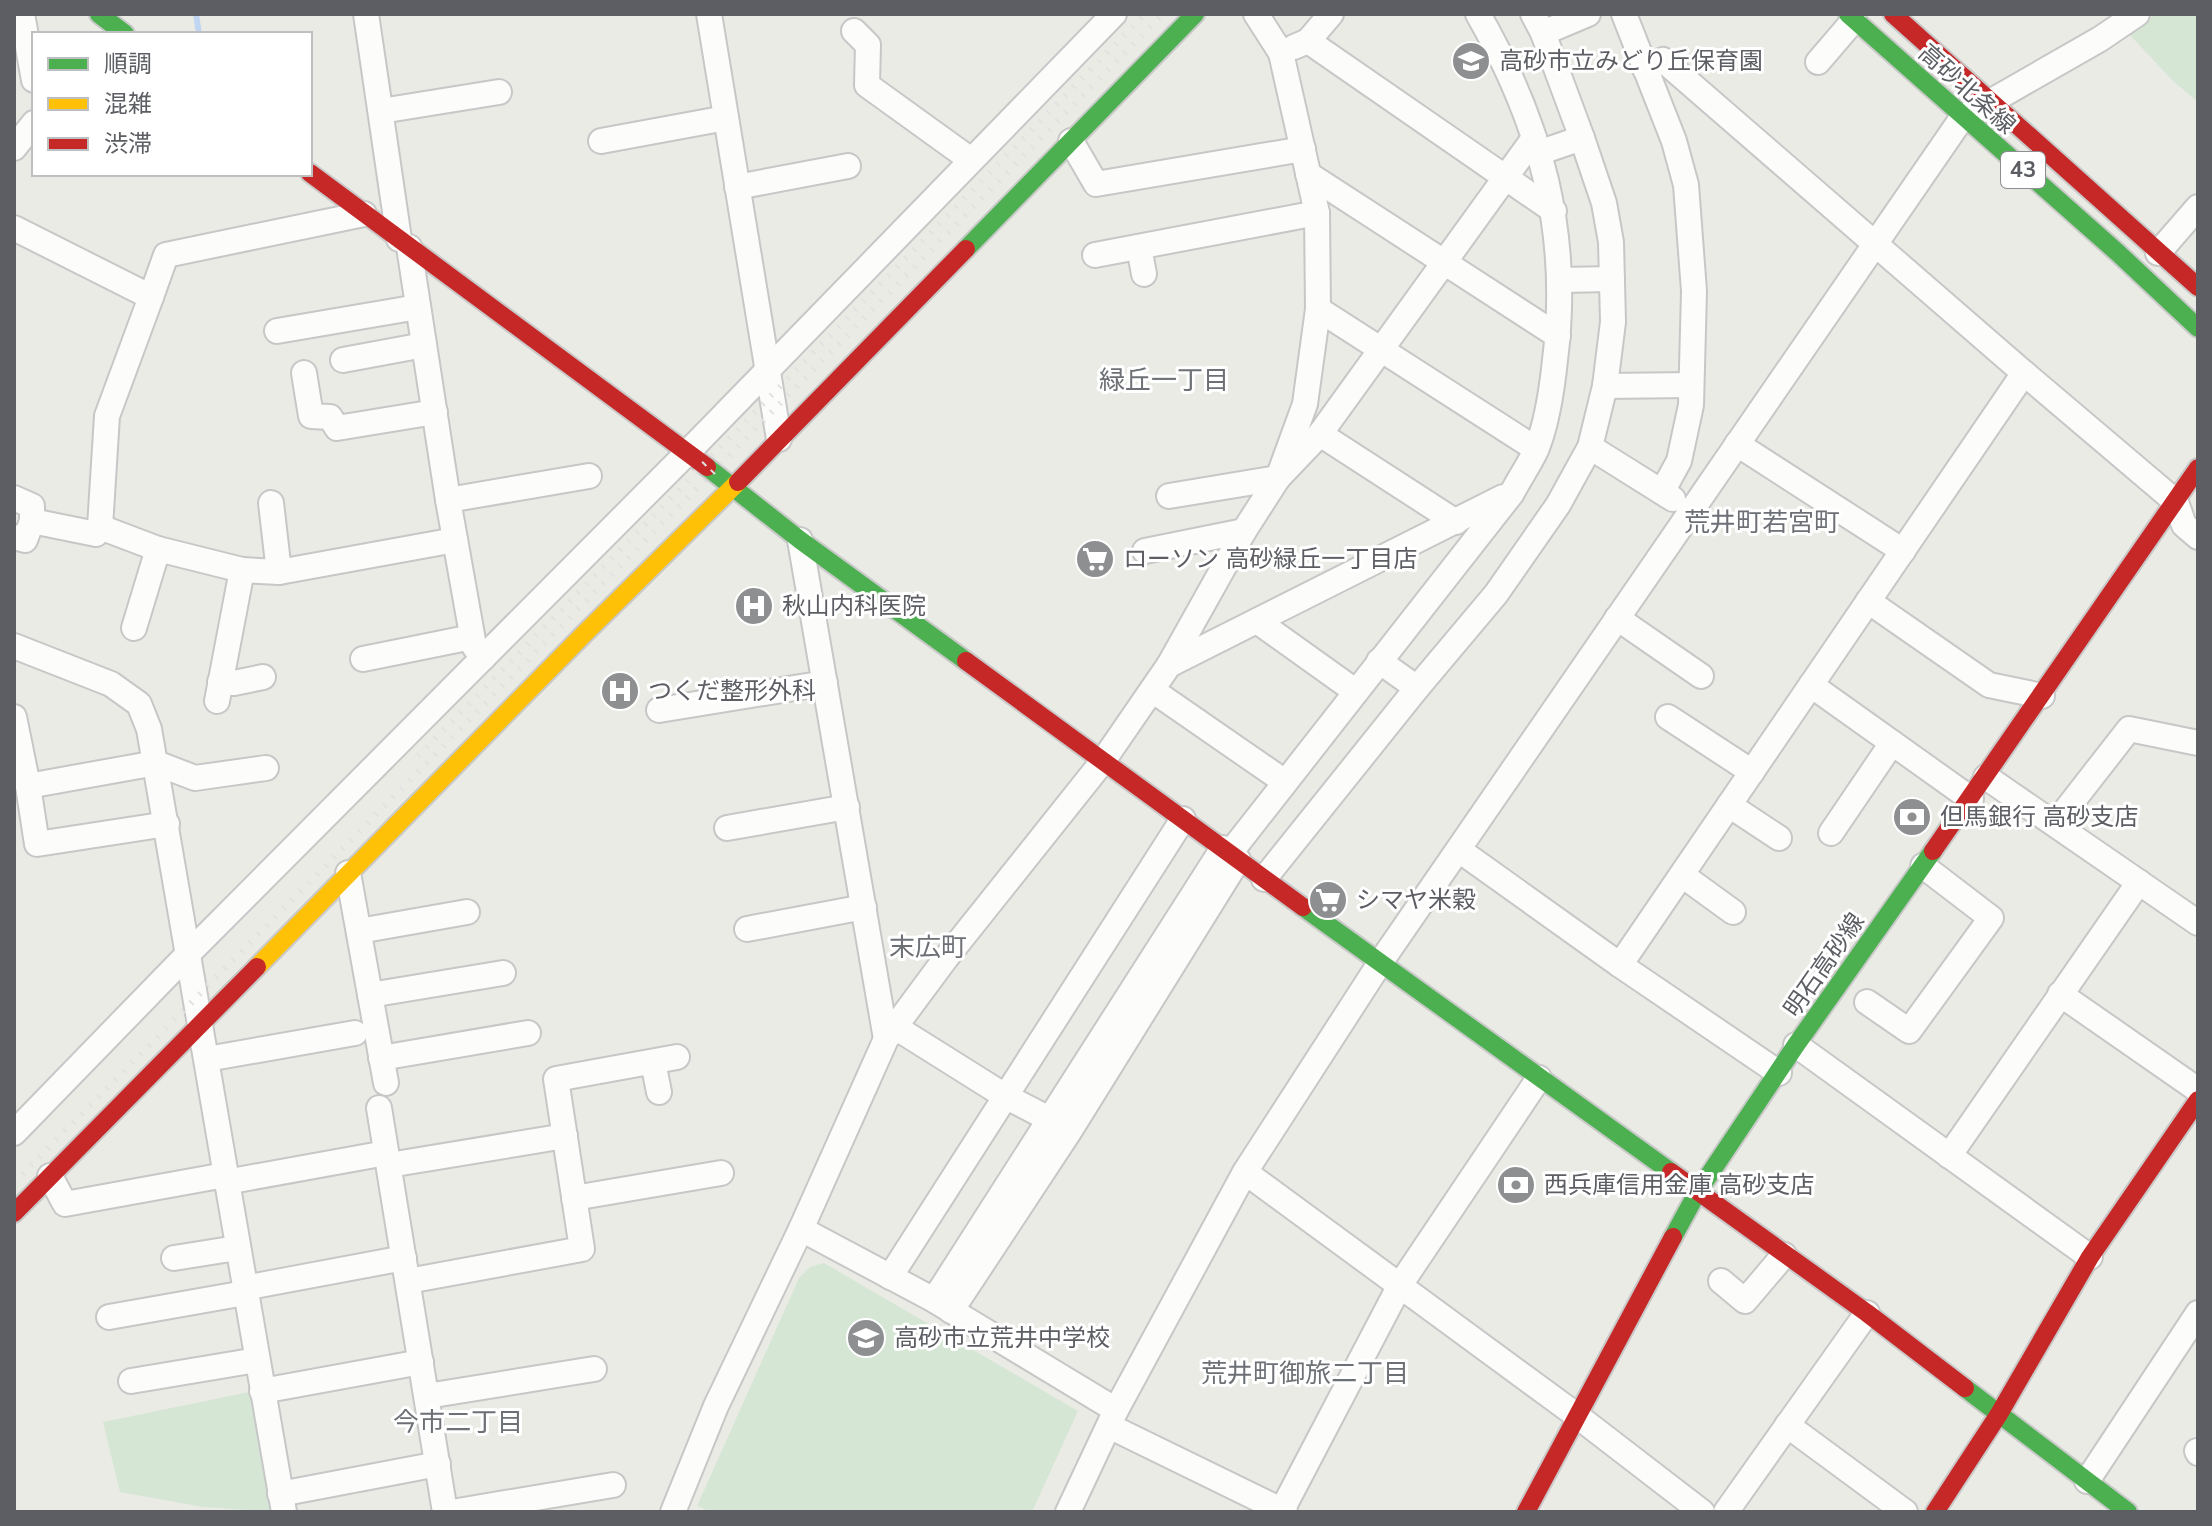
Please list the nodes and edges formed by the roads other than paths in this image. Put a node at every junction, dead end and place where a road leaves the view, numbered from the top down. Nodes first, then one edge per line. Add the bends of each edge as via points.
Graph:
1 (99, 14) edge
2 (366, 14) edge
3 (709, 14) edge
4 (1114, 14) edge
5 (1195, 14) edge
6 (1256, 14) edge
7 (1331, 14) edge
8 (1478, 14) edge
9 (1588, 14) edge
10 (1624, 14) edge
11 (2137, 14) edge
12 (1851, 17) edge
13 (1904, 18) edge
14 (1538, 24) edge
15 (21, 31) edge
16 (854, 31) dead end
17 (122, 32) edge
18 (1308, 41) junction
19 (1281, 53) junction
20 (1818, 62) dead end
21 (1645, 69) junction
22 (32, 72) edge
23 (499, 92) dead end
24 (1990, 102) junction
25 (381, 111) junction
26 (726, 118) junction
27 (1962, 118) junction
28 (1582, 138) junction
29 (601, 141) dead end
30 (1071, 141) junction
31 (1536, 145) junction
32 (1303, 149) junction
33 (971, 160) junction
34 (848, 166) dead end
35 (1308, 174) junction
36 (312, 175) edge
37 (1506, 180) junction
38 (737, 187) junction
39 (2198, 207) edge
40 (1554, 211) junction
41 (1317, 213) junction
42 (364, 214) junction
43 (14, 228) edge
44 (1875, 242) junction
45 (404, 243) junction
46 (1139, 247) junction
47 (2158, 253) junction
48 (1095, 255) dead end
49 (1445, 263) junction
50 (1144, 274) dead end
51 (1612, 279) junction
52 (1561, 280) junction
53 (2198, 287) edge
54 (151, 297) junction
55 (418, 307) junction
56 (1318, 309) junction
57 (2198, 328) edge
58 (277, 331) dead end
59 (1558, 336) junction
60 (424, 345) junction
61 (1383, 350) junction
62 (343, 360) dead end
63 (766, 369) junction
64 (304, 373) dead end
65 (2024, 373) junction
66 (1691, 385) junction
67 (1605, 386) junction
68 (435, 412) junction
69 (1320, 434) junction
70 (779, 439) junction
71 (1737, 444) junction
72 (1590, 447) junction
73 (1536, 449) junction
74 (688, 452) junction
75 (2198, 468) edge
76 (589, 476) dead end
77 (1278, 478) junction
78 (732, 488) junction
79 (1662, 492) junction
80 (1512, 493) junction
81 (1169, 496) dead end
82 (14, 498) edge
83 (448, 500) junction
84 (2176, 502) junction
85 (271, 503) dead end
86 (1690, 511) junction
87 (1456, 522) junction
88 (100, 527) junction
89 (23, 529) edge
90 (1244, 531) junction
91 (2198, 537) edge
92 (455, 540) junction
93 (800, 540) junction
94 (158, 549) junction
95 (1145, 551) dead end
96 (1903, 551) junction
97 (242, 570) junction
98 (279, 572) junction
99 (1868, 601) junction
100 (1617, 618) junction
101 (1257, 621) junction
102 (134, 628) dead end
103 (14, 646) edge
104 (477, 647) junction
105 (363, 659) dead end
106 (1379, 661) junction
107 (1169, 665) junction
108 (1683, 672) dead end
109 (263, 677) dead end
110 (825, 683) junction
111 (1811, 685) junction
112 (1417, 688) junction
113 (1152, 690) junction
114 (1355, 691) junction
115 (2042, 696) junction
116 (659, 710) dead end
117 (14, 717) edge
118 (1668, 717) dead end
119 (1892, 743) junction
120 (2198, 743) edge
121 (1103, 761) junction
122 (156, 763) junction
123 (266, 768) dead end
124 (1752, 772) junction
125 (1986, 777) junction
126 (1285, 782) junction
127 (28, 786) junction
128 (1971, 799) junction
129 (1729, 805) junction
130 (847, 807) junction
131 (1183, 819) junction
132 (167, 824) junction
133 (2055, 824) junction
134 (727, 828) dead end
135 (1831, 833) dead end
136 (1779, 838) dead end
137 (1459, 850) junction
138 (1230, 854) junction
139 (1923, 866) junction
140 (348, 873) junction
141 (1682, 875) junction
142 (1264, 879) junction
143 (2139, 882) junction
144 (864, 907) junction
145 (467, 912) dead end
146 (1733, 912) dead end
147 (2198, 923) edge
148 (747, 929) dead end
149 (359, 931) junction
150 (187, 955) junction
151 (1380, 963) junction
152 (1620, 965) junction
153 (503, 973) dead end
154 (2060, 994) junction
155 (370, 995) junction
156 (1867, 1002) dead end
157 (199, 1024) junction
158 (355, 1033) dead end
159 (528, 1033) dead end
160 (891, 1033) junction
161 (1796, 1045) junction
162 (381, 1058) junction
163 (207, 1059) junction
164 (1779, 1073) junction
165 (1539, 1078) junction
166 (386, 1083) dead end
167 (2198, 1090) edge
168 (659, 1092) dead end
169 (1005, 1096) junction
170 (2198, 1100) edge
171 (379, 1108) dead end
172 (1051, 1120) junction
173 (14, 1133) edge
174 (565, 1136) junction
175 (1949, 1156) junction
176 (388, 1159) junction
177 (1245, 1172) junction
178 (721, 1173) dead end
179 (50, 1176) junction
180 (225, 1178) junction
181 (1697, 1193) junction
182 (574, 1198) junction
183 (14, 1213) edge
184 (801, 1229) junction
185 (237, 1248) junction
186 (1784, 1255) junction
187 (2090, 1257) junction
188 (174, 1258) dead end
189 (406, 1270) junction
190 (890, 1277) junction
191 (1721, 1281) dead end
192 (1400, 1285) junction
193 (244, 1290) junction
194 (943, 1306) junction
195 (1867, 1313) junction
196 (2198, 1313) edge
197 (109, 1317) dead end
198 (257, 1360) junction
199 (421, 1362) junction
200 (594, 1369) dead end
201 (131, 1381) dead end
202 (262, 1391) junction
203 (427, 1396) junction
204 (1999, 1414) junction
205 (1576, 1415) junction
206 (1113, 1418) junction
207 (1787, 1425) junction
208 (438, 1464) junction
209 (2087, 1481) junction
210 (613, 1485) dead end
211 (282, 1503) edge
212 (1283, 1511) edge
213 (445, 1512) edge
214 (452, 1512) edge
215 (673, 1512) edge
216 (1068, 1512) edge
217 (1526, 1512) edge
218 (1702, 1512) edge
219 (1726, 1512) edge
220 (1905, 1512) edge
221 (1935, 1512) edge
222 (2128, 1512) edge

1 - 17 street
2 - 25 street
3 - 26 street
4 - 33 street
5 - 30 street
6 - 19 street
7 - 18 street
8 - 31 street
9 - 14 street
10 - 21 street
11 - 24 street
12 - 20 street
12 - 27 street, 高砂北条線 / 43
13 - 24 street, 高砂北条線 / 43
14 - 28 street
15 - 22 street
16 - 33 street via 868,45 867,85
18 - 19 street
18 - 37 street
19 - 32 street
21 - 44 street via 1663,60
21 - 66 street via 1686,185 1694,291
23 - 25 street
24 - 27 street
24 - 47 street, 高砂北条線 / 43
25 - 45 street
26 - 29 street
26 - 38 street
27 - 44 street
27 - 57 street, 高砂北条線 / 43
28 - 31 street
28 - 51 street via 1604,203
30 - 32 street via 1096,184
30 - 70 street
31 - 37 street
31 - 40 street
32 - 35 street
33 - 63 street
34 - 38 street
35 - 41 street
35 - 49 street
36 - 42 street
37 - 40 street
37 - 49 street
38 - 63 street
39 - 47 street
40 - 52 street
41 - 46 street
41 - 56 street
42 - 45 street
42 - 54 street via 166,255
43 - 54 street
44 - 65 street
44 - 71 street
45 - 55 street
45 - 74 street
46 - 48 street
46 - 50 street
47 - 53 street, 高砂北条線 / 43
49 - 59 street
49 - 61 street
51 - 52 street
51 - 67 street
52 - 59 street
54 - 88 street via 107,416
55 - 58 street
55 - 60 street
56 - 61 street
56 - 77 street via 1305,404
59 - 73 street via 1553,384
60 - 62 street
60 - 68 street
61 - 69 street
61 - 73 street
63 - 70 street
63 - 74 street
64 - 68 street via 311,416 330,417 337,428
65 - 84 street
65 - 96 street
66 - 67 street
66 - 79 street via 1679,461
67 - 72 street
68 - 83 street
69 - 77 street
69 - 87 street
70 - 78 street
71 - 86 street
71 - 96 street
72 - 79 street
72 - 112 street via 1558,505 1496,594
73 - 80 street
74 - 78 street
74 - 104 street
75 - 84 street, 明石高砂線
76 - 83 street
77 - 81 street
77 - 90 street
78 - 93 street
78 - 140 street
79 - 86 street
80 - 87 street
80 - 106 street
82 - 89 street via 32,506
83 - 92 street
84 - 91 street via 2184,525
84 - 115 street, 明石高砂線
85 - 98 street
86 - 100 street
87 - 101 street
88 - 89 street via 96,534
88 - 94 street
90 - 95 street
90 - 107 street
92 - 98 street
92 - 104 street
93 - 110 street
93 - 121 street
94 - 97 street
94 - 102 street
96 - 99 street
97 - 98 street
97 - 109 street via 219,692
99 - 111 street
99 - 115 street via 1989,685
100 - 108 street
100 - 137 street
101 - 107 street
101 - 114 street
103 - 122 street via 111,684 139,704
104 - 105 street
104 - 150 street
106 - 112 street
106 - 114 street
107 - 113 street
110 - 116 street
110 - 130 street
111 - 119 street
111 - 124 street
112 - 142 street
113 - 121 street
113 - 126 street
114 - 126 street
115 - 125 street, 明石高砂線
117 - 127 street
118 - 124 street
119 - 128 street
119 - 135 street
120 - 133 street via 2129,729
121 - 131 street
121 - 160 street
122 - 123 street via 195,778
122 - 127 street
122 - 132 street
124 - 129 street
125 - 128 street, 明石高砂線
125 - 133 street
126 - 138 street
127 - 132 street via 37,844
128 - 139 street, 明石高砂線
129 - 136 street
129 - 141 street
130 - 134 street
130 - 144 street
131 - 138 street
131 - 169 street
132 - 150 street
133 - 143 street
137 - 151 street
137 - 152 street
138 - 142 street
138 - 172 street
138 - 194 street via 1069,1132
139 - 156 street via 1991,918 1909,1031
139 - 161 street, 明石高砂線
140 - 149 street
140 - 157 street
141 - 146 street
141 - 152 street
142 - 151 street
143 - 147 street
143 - 154 street
144 - 148 street
144 - 160 street
145 - 149 street
149 - 155 street
150 - 157 street
150 - 173 street
151 - 165 street
151 - 177 street
152 - 164 street
153 - 155 street
154 - 167 street
154 - 175 street
155 - 162 street
157 - 163 street
157 - 179 street
158 - 163 street
159 - 162 street
160 - 169 street
160 - 184 street
161 - 164 street, 明石高砂線
161 - 175 street
162 - 166 street
163 - 180 street
164 - 181 street, 明石高砂線
165 - 181 street
165 - 192 street
168 - 174 street via 665,1060 556,1079
169 - 172 street
169 - 190 street
170 - 187 street
171 - 176 street
172 - 194 street
174 - 176 street
174 - 182 street
175 - 187 street
176 - 180 street
176 - 189 street
177 - 192 street
177 - 206 street
178 - 182 street
179 - 180 street via 65,1204
179 - 183 street
180 - 185 street
181 - 186 street
181 - 205 street, 明石高砂線
182 - 189 street via 582,1249
184 - 190 street
184 - 215 street via 716,1406
185 - 188 street
185 - 193 street
186 - 191 street via 1745,1301
186 - 195 street
187 - 204 street
189 - 193 street
189 - 199 street
190 - 194 street
192 - 205 street
192 - 212 street
193 - 197 street
193 - 198 street
194 - 206 street
195 - 204 street
195 - 207 street
196 - 209 street
198 - 201 street
198 - 202 street
199 - 202 street
199 - 203 street
200 - 203 street
202 - 211 street
203 - 208 street
204 - 209 street
204 - 221 street
205 - 217 street, 明石高砂線
205 - 218 street
206 - 212 street
206 - 216 street
207 - 219 street
207 - 220 street
208 - 211 street
208 - 213 street
209 - 222 street
210 - 214 street

